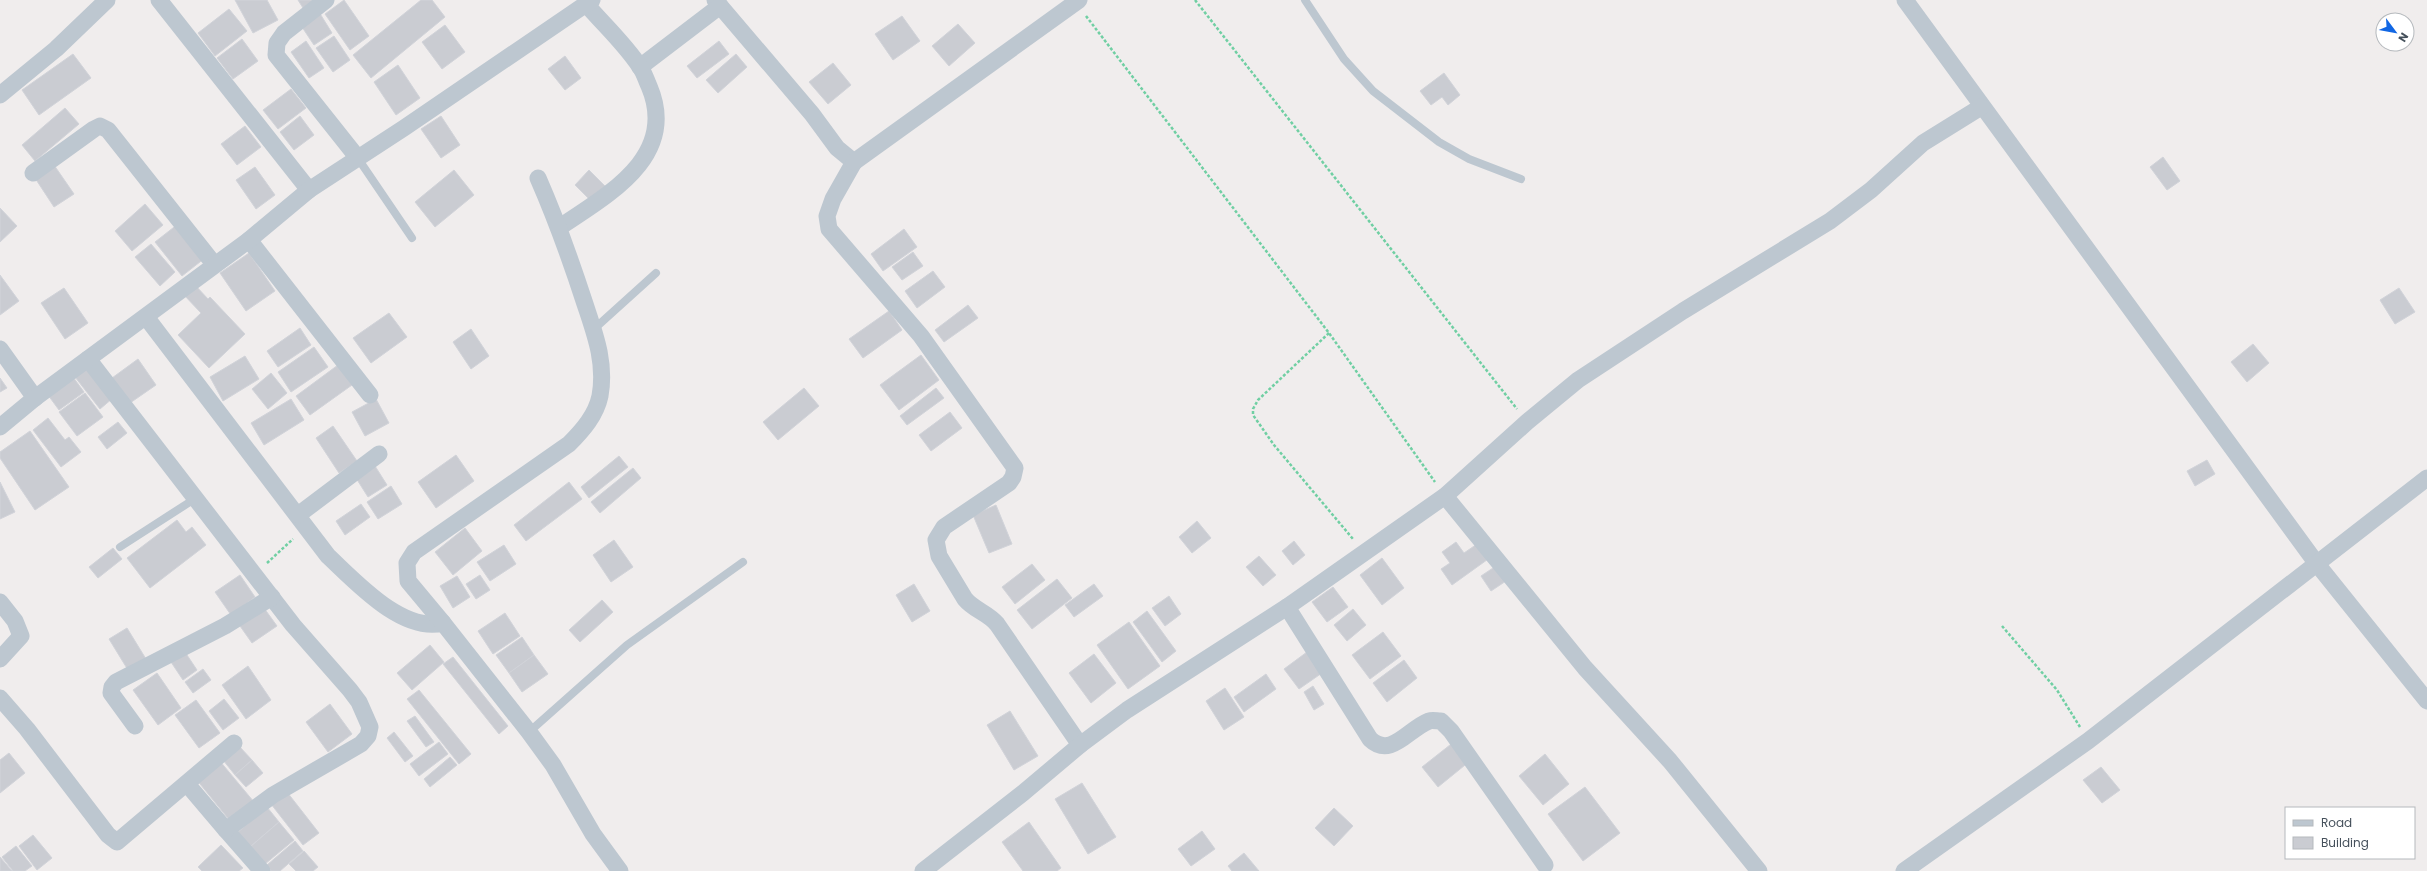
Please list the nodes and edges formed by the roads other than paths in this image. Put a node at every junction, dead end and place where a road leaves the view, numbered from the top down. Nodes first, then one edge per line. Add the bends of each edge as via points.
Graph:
1 (107, 0) edge
2 (159, 0) edge
3 (326, 0) edge
4 (1305, 0) edge
5 (1905, 0) edge
6 (1077, 1) edge
7 (589, 2) edge
8 (718, 3) edge
9 (640, 67) junction
10 (0, 95) edge
11 (1981, 107) junction
12 (357, 157) junction
13 (854, 162) junction
14 (33, 173) dead end
15 (538, 178) dead end
16 (1521, 179) dead end
17 (309, 190) junction
18 (560, 227) junction
19 (412, 238) dead end
20 (248, 240) junction
21 (214, 264) junction
22 (656, 273) dead end
23 (146, 317) junction
24 (594, 329) junction
25 (0, 349) edge
26 (88, 359) junction
27 (370, 394) dead end
28 (35, 398) junction
29 (0, 427) edge
30 (379, 454) dead end
31 (2427, 478) edge
32 (1445, 496) junction
33 (197, 498) junction
34 (302, 522) junction
35 (120, 547) dead end
36 (743, 562) dead end
37 (2317, 564) junction
38 (272, 597) junction
39 (0, 602) edge
40 (1287, 607) junction
41 (443, 623) junction
42 (0, 659) edge
43 (0, 698) edge
44 (2427, 701) edge
45 (135, 726) dead end
46 (529, 732) junction
47 (234, 743) dead end
48 (1080, 745) junction
49 (187, 784) junction
50 (226, 830) junction
51 (1545, 865) dead end
52 (262, 871) edge
53 (620, 871) edge
54 (923, 871) edge
55 (1759, 871) edge
56 (1904, 871) edge

1 - 10 street via 56,49
2 - 17 street
3 - 12 street via 284,33 277,43 276,55
4 - 16 lane via 1344,59 1373,91 1445,145 1469,159
5 - 11 street
6 - 13 street
7 - 9 street
7 - 12 street
8 - 9 street
8 - 13 street via 812,114 837,148
9 - 18 street via 658,114 654,138 632,174
11 - 32 street via 1923,143 1871,190 1830,221 1683,311 1578,380
11 - 37 street via 2019,154
12 - 17 street
12 - 19 lane
13 - 48 street via 826,216 829,229 921,336 1015,468 1009,483 944,527 936,540 936,550 970,605 991,617 997,624
14 - 21 street via 94,129 100,126 108,130
15 - 18 street
17 - 20 street
18 - 24 street
20 - 21 street
20 - 27 street
21 - 23 street
22 - 24 lane
23 - 26 street
23 - 34 street
24 - 41 street via 602,366 600,397 586,427 569,444 414,552 407,563 408,581
25 - 28 street
26 - 28 street
26 - 33 street
28 - 29 street
30 - 34 street
31 - 37 street
32 - 40 street
32 - 55 street via 1585,668 1670,760
33 - 35 lane
33 - 38 street
34 - 41 street via 328,556 367,591 406,619 431,626
36 - 46 lane via 627,645
37 - 44 street
37 - 56 street via 2088,741
38 - 45 street via 225,626 116,682 111,693
38 - 50 street via 359,702 370,727 368,736 361,744 273,795
39 - 42 street via 15,621 21,636
40 - 48 street via 1127,710
40 - 51 street via 1370,739 1377,746 1388,747 1429,720 1441,721
41 - 46 street
43 - 49 street via 27,729 108,835 117,842
46 - 53 street via 553,765 593,834
47 - 49 street
48 - 54 street
49 - 50 street
50 - 52 street

